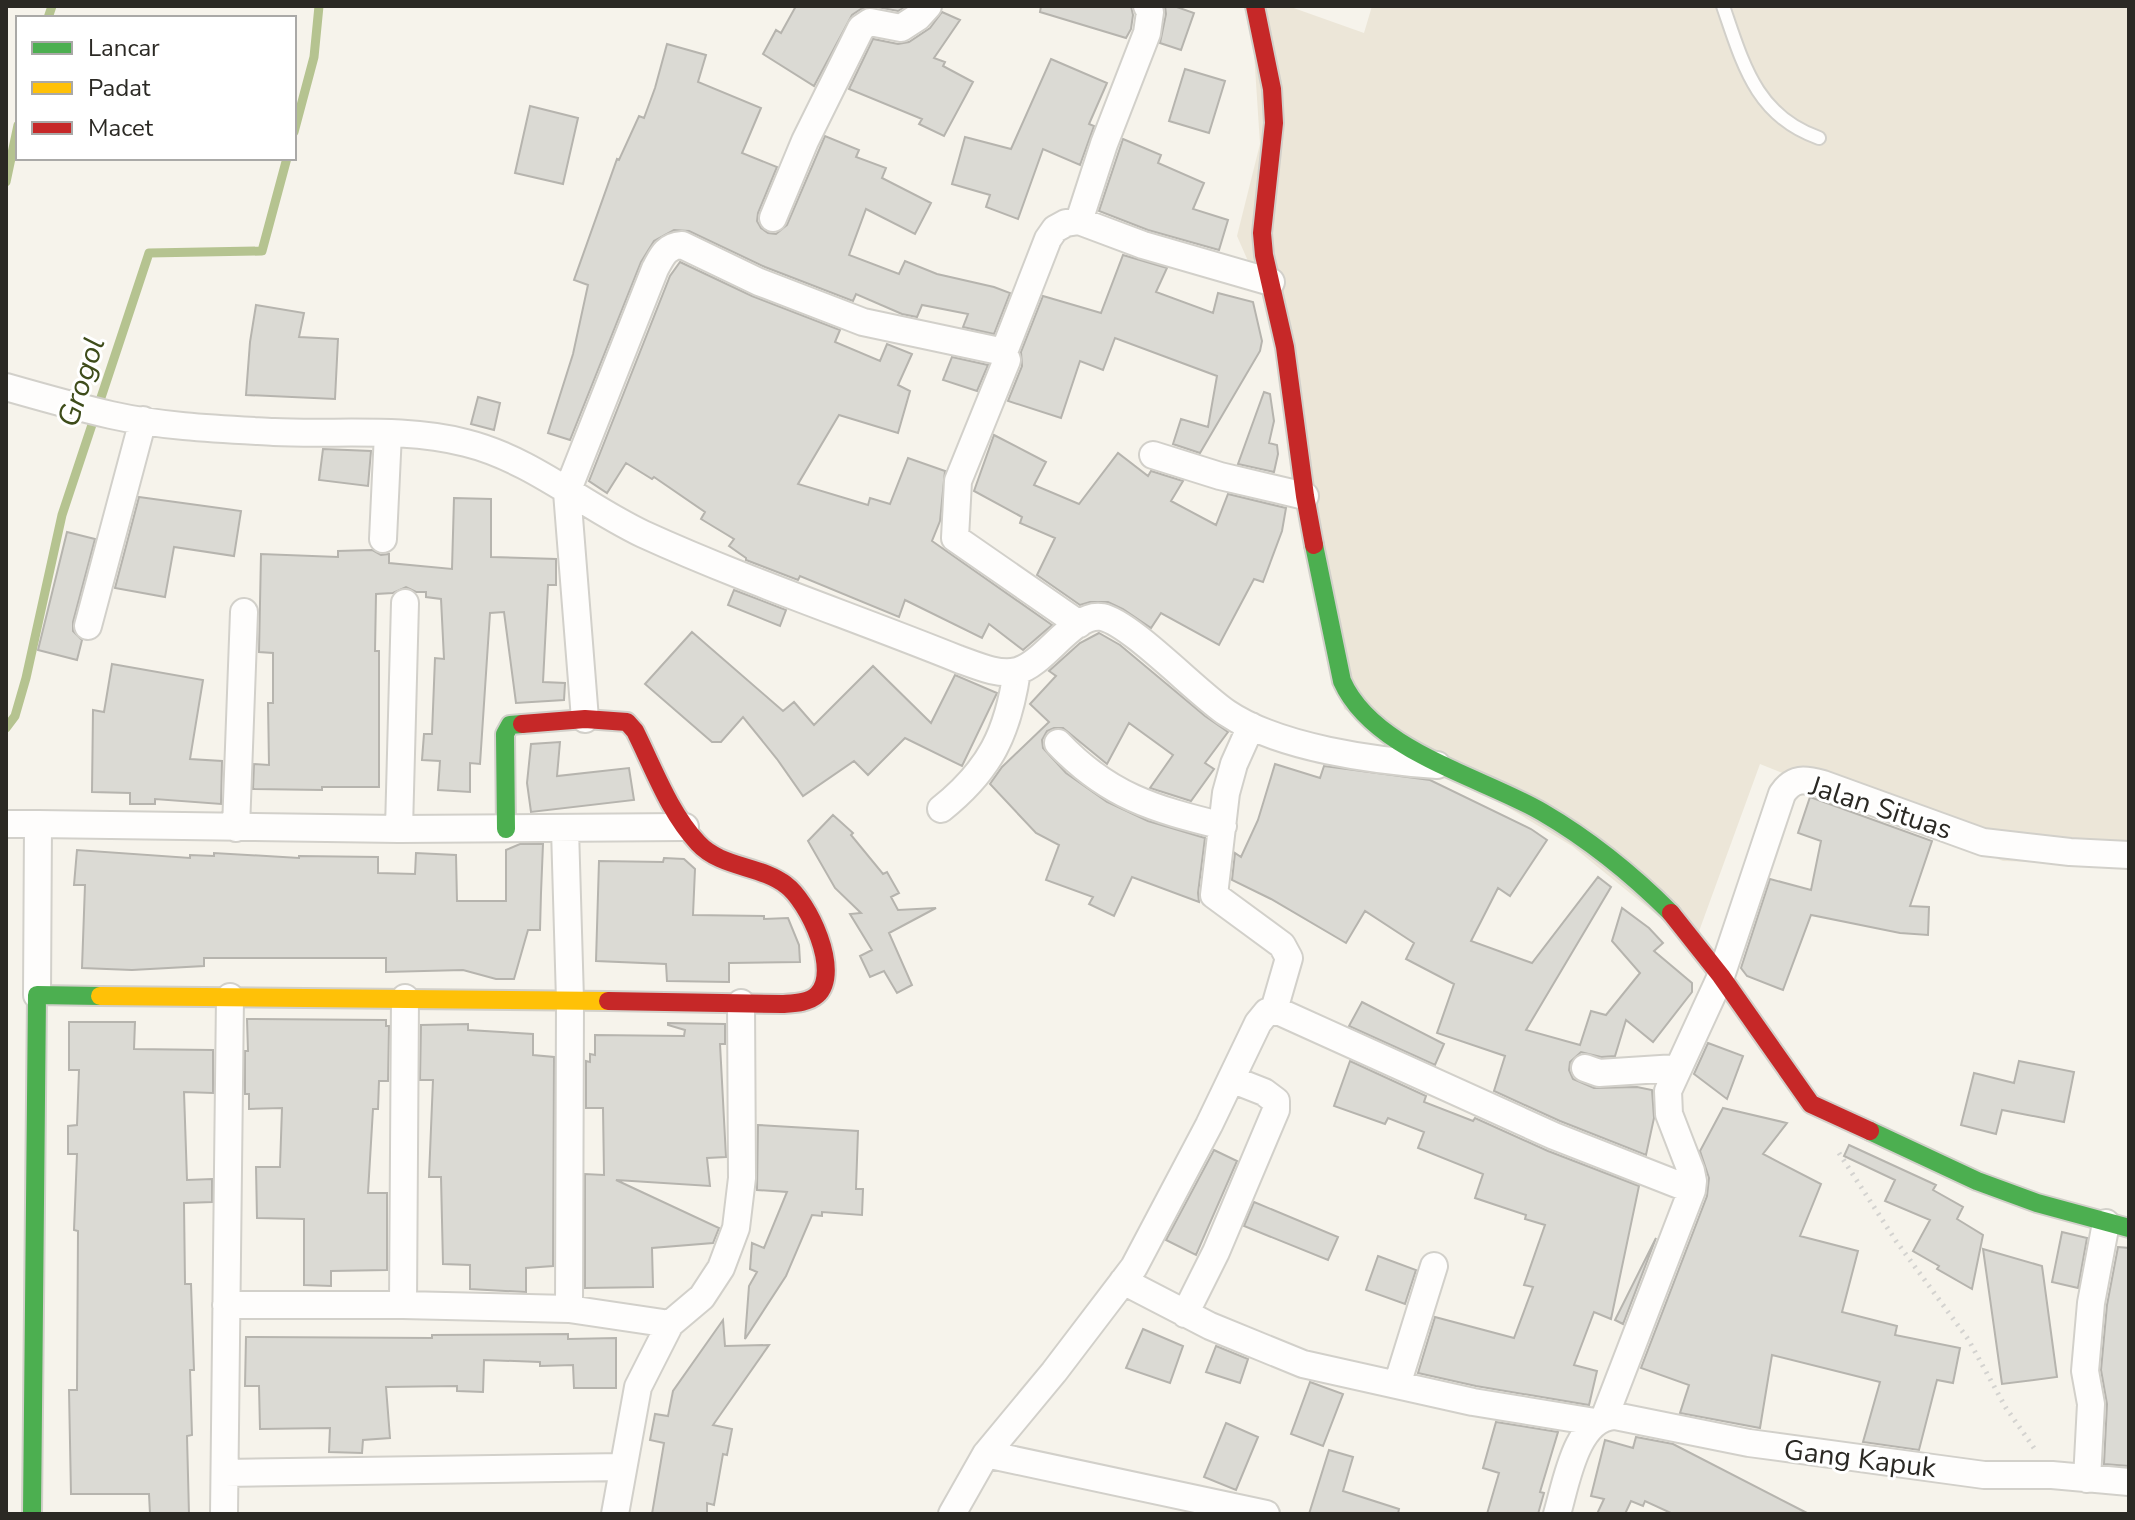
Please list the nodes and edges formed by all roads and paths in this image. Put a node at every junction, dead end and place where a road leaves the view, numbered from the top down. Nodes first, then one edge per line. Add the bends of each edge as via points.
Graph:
1 (928, 6) edge
2 (1147, 6) edge
3 (1255, 6) edge
4 (1723, 6) edge
5 (1819, 138) dead end
6 (773, 218) dead end
7 (1079, 221) junction
8 (1271, 282) junction
9 (1004, 352) junction
10 (6, 387) edge
11 (143, 420) junction
12 (388, 433) junction
13 (1153, 455) dead end
14 (567, 492) junction
15 (1305, 496) junction
16 (383, 539) dead end
17 (405, 603) dead end
18 (244, 612) dead end
19 (1079, 624) junction
20 (88, 626) dead end
21 (1017, 671) junction
22 (585, 719) junction
23 (1251, 726) junction
24 (1058, 743) dead end
25 (1448, 765) junction
26 (941, 809) dead end
27 (7, 824) edge
28 (38, 824) junction
29 (1223, 826) junction
30 (685, 827) junction
31 (236, 828) junction
32 (399, 829) junction
33 (506, 829) junction
34 (565, 829) junction
35 (2129, 855) edge
36 (1721, 976) junction
37 (37, 995) junction
38 (230, 997) junction
39 (405, 998) junction
40 (570, 1000) junction
41 (741, 1003) junction
42 (1274, 1010) junction
43 (1585, 1068) dead end
44 (1676, 1068) junction
45 (1231, 1079) junction
46 (1811, 1104) junction
47 (1692, 1190) junction
48 (2118, 1226) edge
49 (1434, 1266) dead end
50 (1123, 1281) junction
51 (226, 1305) junction
52 (403, 1305) junction
53 (569, 1309) junction
54 (1185, 1314) junction
55 (670, 1324) junction
56 (1397, 1385) junction
57 (1600, 1419) junction
58 (986, 1454) junction
59 (622, 1467) junction
60 (225, 1473) junction
61 (2052, 1475) junction
62 (2087, 1479) junction
63 (2129, 1482) edge
64 (32, 1514) edge
65 (224, 1514) edge
66 (615, 1514) edge
67 (952, 1514) edge
68 (1266, 1514) edge
69 (1557, 1514) edge

1 - 6 street via 901,28 870,22 861,28
2 - 7 street via 1147,33
3 - 8 street via 1274,123 1262,233
4 - 5 lane via 1761,98 1798,131
7 - 8 street
7 - 9 street via 1055,229 1048,239
8 - 15 street
9 - 14 street via 863,322 682,245 672,246 655,269
9 - 19 street via 1007,360 958,481 955,538
10 - 11 street
11 - 12 street via 268,432
11 - 20 street
12 - 14 street via 442,438 491,451
12 - 16 street
13 - 15 street
14 - 21 street via 625,525 708,561 958,659
14 - 22 street
15 - 25 street via 1336,657 1350,699 1384,730
17 - 32 street
18 - 31 street
19 - 21 street
19 - 23 street via 1097,616 1115,623 1206,698
21 - 26 street via 1008,718 991,757
22 - 30 street via 619,720 632,726
22 - 33 street via 507,728
23 - 25 street via 1344,754
23 - 29 street via 1229,781
24 - 29 street via 1078,765 1130,798
25 - 36 street via 1541,811 1620,866 1672,914
27 - 28 street
28 - 31 street
28 - 37 street
29 - 42 street via 1214,895 1282,945 1289,958
30 - 34 street
30 - 41 street via 710,853 793,890 818,937 826,977 820,995 804,1003
31 - 32 street
32 - 33 street
33 - 34 street
34 - 40 street
35 - 36 street, Jalan Situas via 1983,842 1823,784 1797,780 1782,794
36 - 44 street
36 - 46 street
37 - 38 street
37 - 64 street
38 - 39 street
38 - 51 street
39 - 40 street
39 - 52 street
40 - 41 street
40 - 53 street
41 - 55 street via 742,1178 736,1228 711,1285
42 - 45 street via 1258,1023
42 - 47 street via 1554,1136
43 - 44 street via 1599,1073
44 - 47 street via 1667,1103 1691,1171
45 - 50 street via 1155,1231
45 - 54 street via 1264,1092 1276,1101 1276,1110
46 - 48 street via 1977,1181
46 - 61 path via 1854,1179 1968,1339
47 - 57 street
48 - 62 street via 2091,1303 2085,1371 2091,1404
49 - 56 street
50 - 54 street, Gang Kapuk
50 - 58 street
51 - 52 street
51 - 60 street
52 - 53 street
53 - 55 street
54 - 56 street, Gang Kapuk via 1303,1364
55 - 59 street via 638,1387
56 - 57 street, Gang Kapuk via 1473,1402
57 - 61 street, Gang Kapuk via 1615,1416 1763,1445 1984,1475
57 - 69 street via 1582,1438
58 - 67 street
58 - 68 street
59 - 60 street
59 - 66 street
60 - 65 street
61 - 62 street, Gang Kapuk
62 - 63 street, Gang Kapuk

